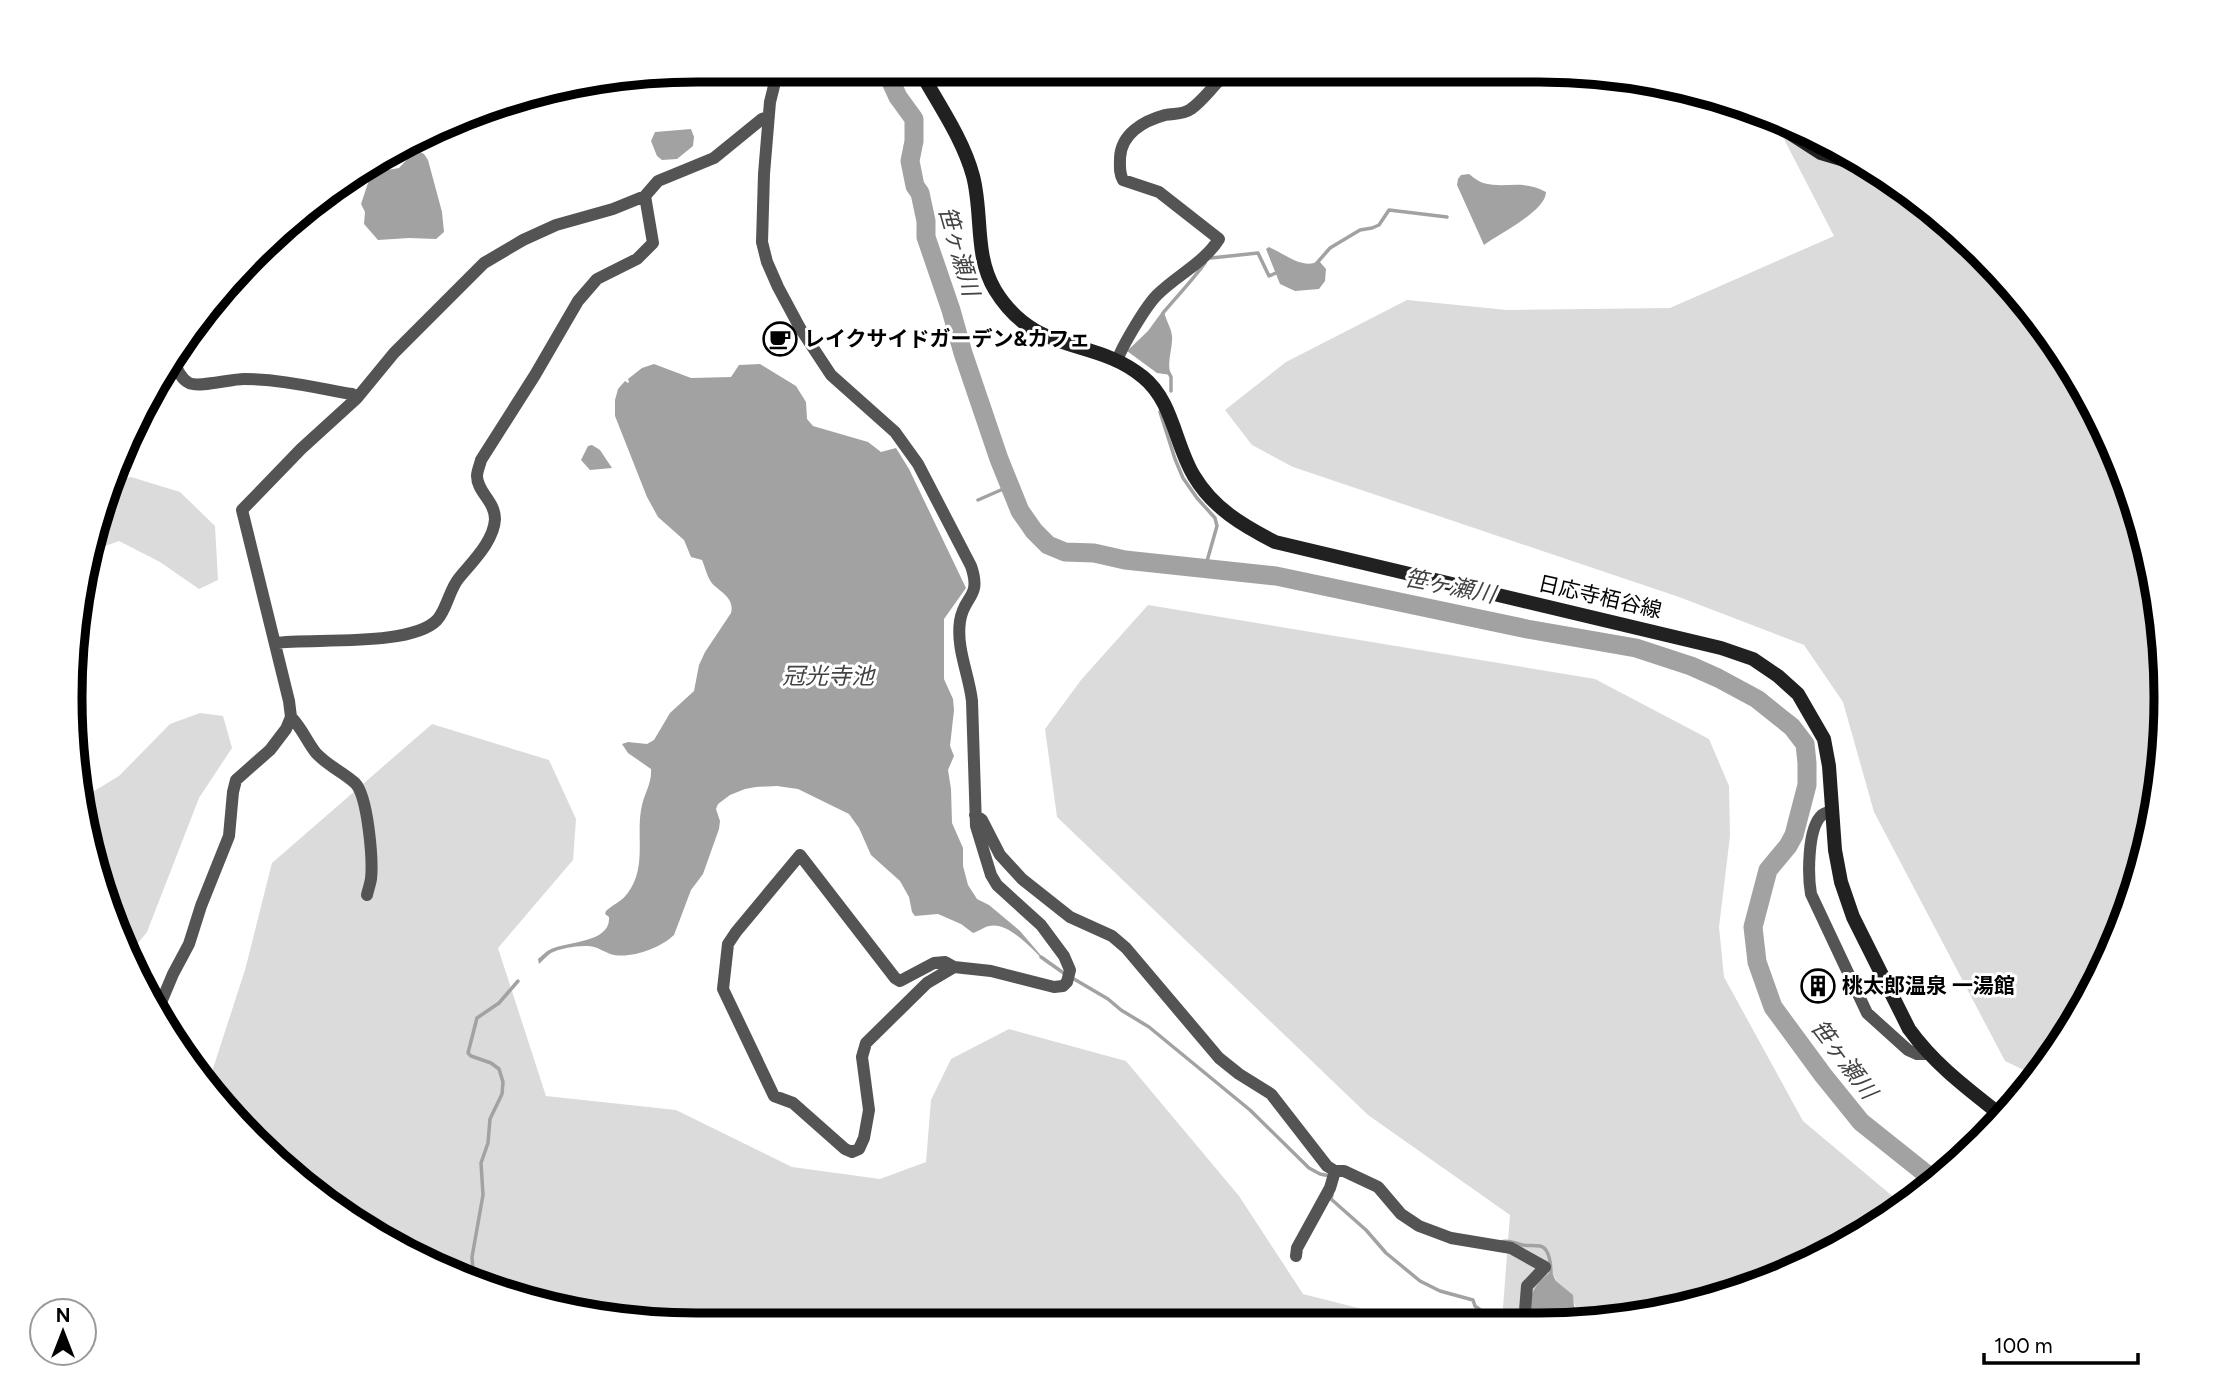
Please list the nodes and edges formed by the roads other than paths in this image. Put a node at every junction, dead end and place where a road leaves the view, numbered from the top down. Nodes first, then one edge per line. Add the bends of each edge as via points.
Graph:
1 (775, 82) edge
2 (926, 82) edge
3 (1218, 82) edge
4 (768, 117) junction
5 (1808, 145) edge
6 (1827, 155) edge
7 (645, 196) junction
8 (1117, 361) junction
9 (178, 369) edge
10 (358, 398) junction
11 (275, 643) junction
12 (291, 717) junction
13 (1833, 810) junction
14 (975, 815) junction
15 (367, 895) dead end
16 (954, 967) junction
17 (162, 1000) edge
18 (1928, 1054) junction
19 (1995, 1110) edge
20 (1340, 1174) junction
21 (1296, 1256) dead end
22 (1525, 1313) edge

1 - 4 street
2 - 8 main road, 日応寺栢谷線 via 967,156 977,193 983,262 1002,299 1034,331
3 - 8 street via 1191,110 1142,125 1123,142 1122,180 1159,192 1220,239 1156,296
4 - 7 street via 714,158 658,181
4 - 14 street via 762,242 778,287 831,375 895,432 918,464 975,579 973,596 960,619 958,643 971,688
5 - 6 main road
7 - 10 street via 556,225 484,263 394,353
7 - 11 street via 653,243 637,259 597,279 578,301 481,460 477,477 492,503 495,521 437,620 419,630 377,639
8 - 13 main road, 日応寺栢谷線 via 1144,378 1162,400 1192,474 1206,494 1222,511 1275,542 1753,659 1798,694 1811,714 1824,739
9 - 10 street via 190,383 264,380
10 - 11 street via 242,510
11 - 12 street
12 - 15 street via 317,754 357,784 361,793 371,856
12 - 17 street via 270,750 236,780 229,836 189,944
13 - 18 main road, 日応寺栢谷線 via 1841,882 1853,916 1909,1029
13 - 18 street via 1817,824 1808,860 1811,894 1867,1013 1908,1050
14 - 16 street via 997,885 1041,925 1070,970 1067,982 1054,987
14 - 20 street via 1000,855 1022,878 1070,916 1126,948 1219,1058 1271,1094 1327,1166
16 - 16 street via 927,983 866,1042 862,1057 868,1119 859,1149 852,1152 793,1103 774,1096 723,989 728,944 800,855 895,978 907,979 934,963
18 - 19 main road, 日応寺栢谷線
20 - 21 street
20 - 22 street via 1378,1188 1419,1226 1451,1238 1511,1248 1545,1267 1527,1286

